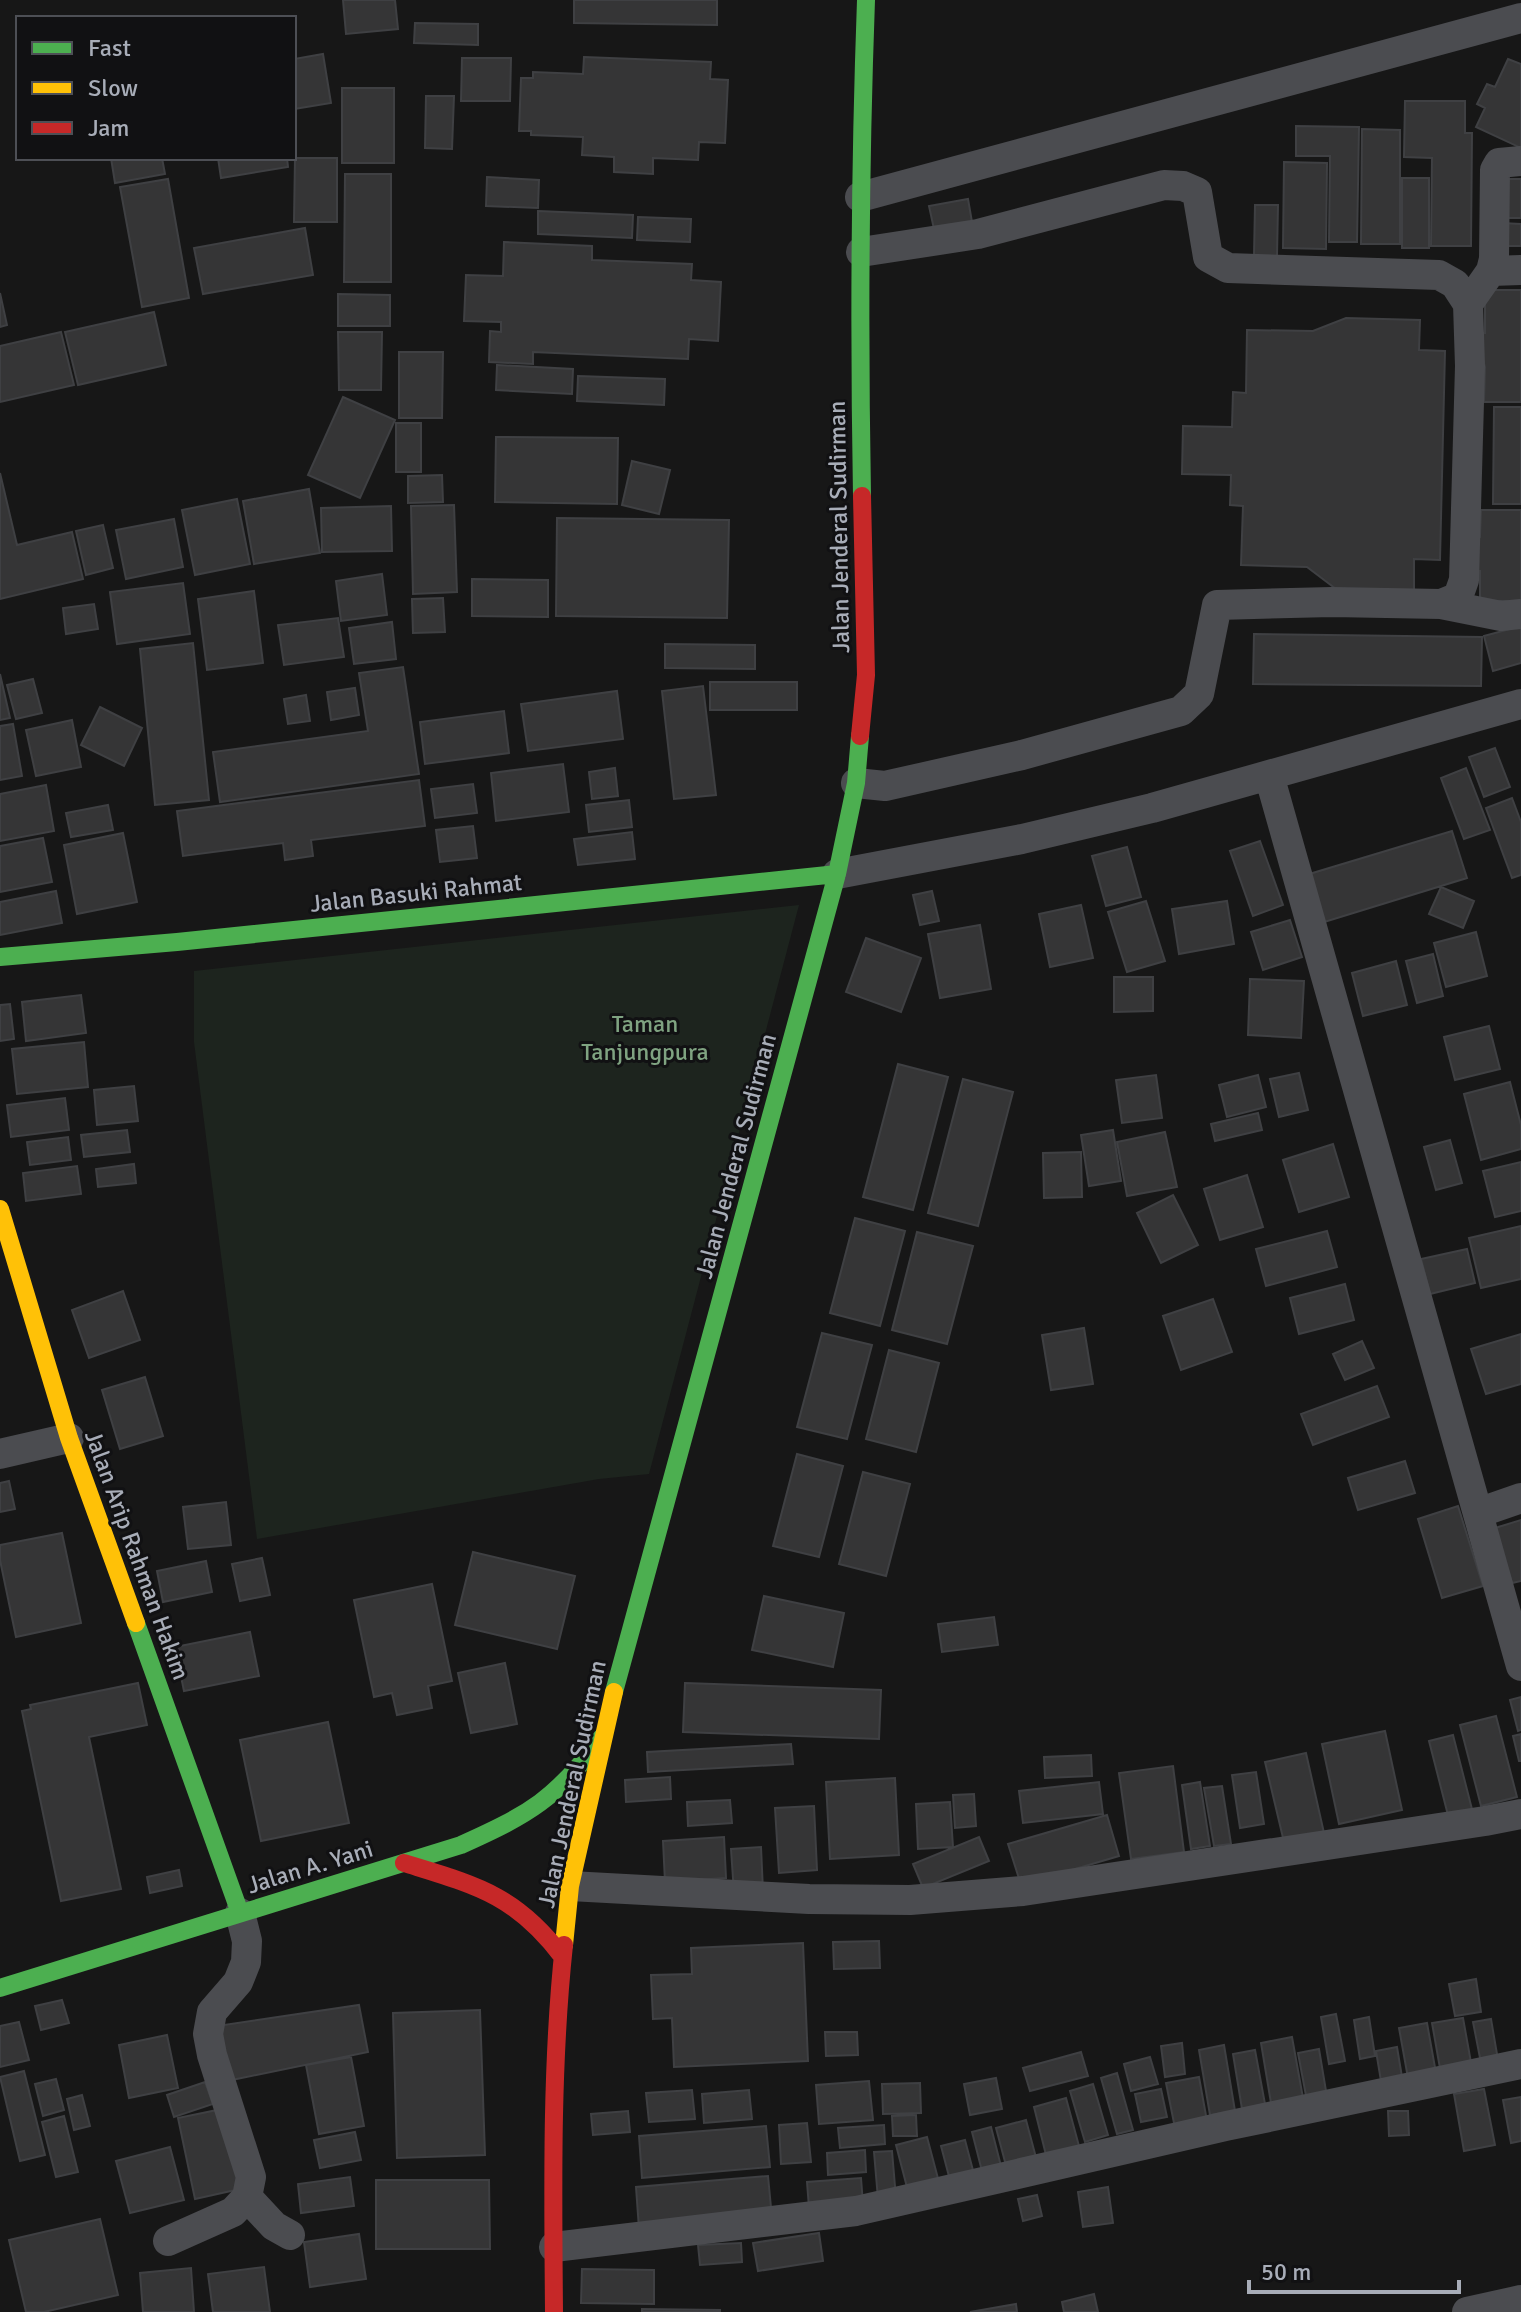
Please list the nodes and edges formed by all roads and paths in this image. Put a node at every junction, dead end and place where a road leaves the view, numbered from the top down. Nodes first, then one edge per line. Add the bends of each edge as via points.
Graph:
1 (866, 0) edge
2 (1521, 18) edge
3 (1521, 161) edge
4 (860, 197) junction
5 (861, 252) junction
6 (1521, 270) edge
7 (1491, 271) junction
8 (1468, 304) junction
9 (1441, 604) junction
10 (1521, 614) edge
11 (1521, 704) edge
12 (1269, 775) junction
13 (856, 783) junction
14 (837, 874) junction
15 (0, 957) edge
16 (0, 1209) edge
17 (69, 1438) junction
18 (0, 1454) edge
19 (1521, 1498) edge
20 (1478, 1513) junction
21 (1521, 1666) edge
22 (602, 1737) junction
23 (1521, 1814) edge
24 (404, 1863) junction
25 (570, 1886) junction
26 (240, 1913) junction
27 (562, 1956) junction
28 (0, 1988) edge
29 (1521, 2064) edge
30 (247, 2197) junction
31 (290, 2235) dead end
32 (168, 2241) dead end
33 (554, 2247) junction
34 (1521, 2300) edge
35 (554, 2312) edge
36 (1467, 2312) edge

1 - 4 main road, Jalan Jenderal Sudirman
2 - 4 street
3 - 7 street via 1499,163 1495,170
4 - 5 main road, Jalan Jenderal Sudirman
5 - 8 street via 978,234 1164,185 1183,186 1197,192 1208,257 1228,268 1439,275 1455,284
5 - 13 main road, Jalan Jenderal Sudirman via 866,675
6 - 7 street
7 - 8 street
8 - 9 street via 1464,580 1458,597
9 - 10 street via 1501,616
9 - 13 street via 1217,605 1199,694 1181,711 885,786
11 - 12 street
12 - 14 street via 1022,839
12 - 20 street
13 - 14 main road, Jalan Jenderal Sudirman
14 - 15 main road, Jalan Basuki Rahmat
14 - 22 main road, Jalan Jenderal Sudirman
16 - 17 main road, Jalan Arip Rahman Hakim
17 - 18 street
17 - 26 main road, Jalan Arip Rahman Hakim
19 - 20 street
20 - 21 street
22 - 24 main road, Jalan A. Yani via 576,1772 528,1813 461,1845
22 - 25 main road, Jalan Jenderal Sudirman
23 - 25 street via 1023,1891 925,1899 809,1899
24 - 26 main road, Jalan A. Yani
24 - 27 main road via 466,1881 518,1907
25 - 27 main road, Jalan Jenderal Sudirman
26 - 28 main road, Jalan A. Yani
26 - 30 street via 246,1962 238,1982 212,2012 208,2034 251,2177
27 - 33 main road, Jalan Jenderal Sudirman
29 - 33 street via 856,2211
30 - 31 street
30 - 32 street via 233,2212
33 - 35 main road, Jalan Jenderal Sudirman
34 - 36 street

